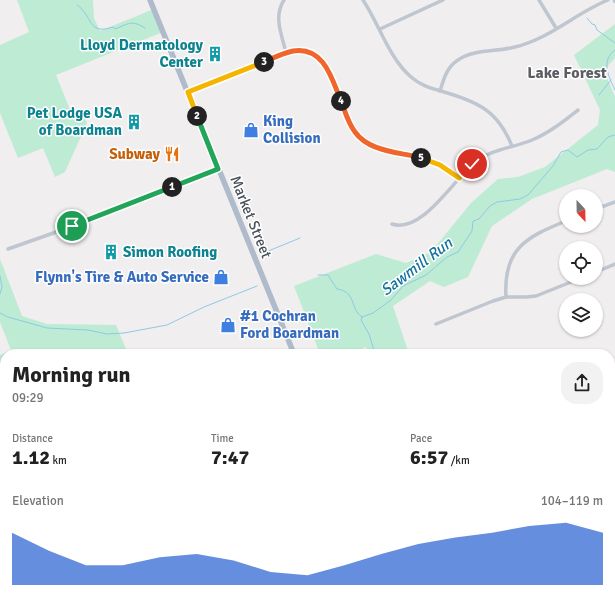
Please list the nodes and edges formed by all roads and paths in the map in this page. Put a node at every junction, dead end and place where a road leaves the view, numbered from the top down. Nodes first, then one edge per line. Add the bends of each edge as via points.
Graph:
1 (150, 0) edge
2 (284, 0) edge
3 (363, 0) edge
4 (443, 0) edge
5 (539, 0) edge
6 (608, 0) edge
7 (556, 28) junction
8 (380, 29) junction
9 (286, 53) junction
10 (440, 91) junction
11 (188, 92) junction
12 (578, 110) dead end
13 (512, 146) junction
14 (218, 169) junction
15 (459, 178) junction
16 (615, 202) edge
17 (603, 206) edge
18 (392, 224) dead end
19 (559, 224) edge
20 (8, 249) dead end
21 (615, 264) edge
22 (603, 269) edge
23 (563, 285) edge
24 (506, 297) junction
25 (436, 324) dead end
26 (292, 349) edge

1 - 11 main road, Market Street
2 - 9 street via 278,18
3 - 8 street
4 - 8 street
5 - 7 street
6 - 7 street
7 - 10 street via 521,46 461,58 448,70
8 - 10 street via 407,74 422,84
9 - 11 street
9 - 15 street via 303,51 316,56 324,63 350,124 364,141 372,146 432,162
10 - 13 street via 472,101 486,109 501,124
11 - 14 main road, Market Street
12 - 13 street via 541,136
13 - 15 street via 483,157
14 - 20 street via 96,218
14 - 26 main road, Market Street
15 - 18 street via 434,206 420,217 404,226
16 - 17 street
19 - 24 street via 533,235 516,251 506,272
21 - 22 street
23 - 24 street via 531,297
24 - 25 street

